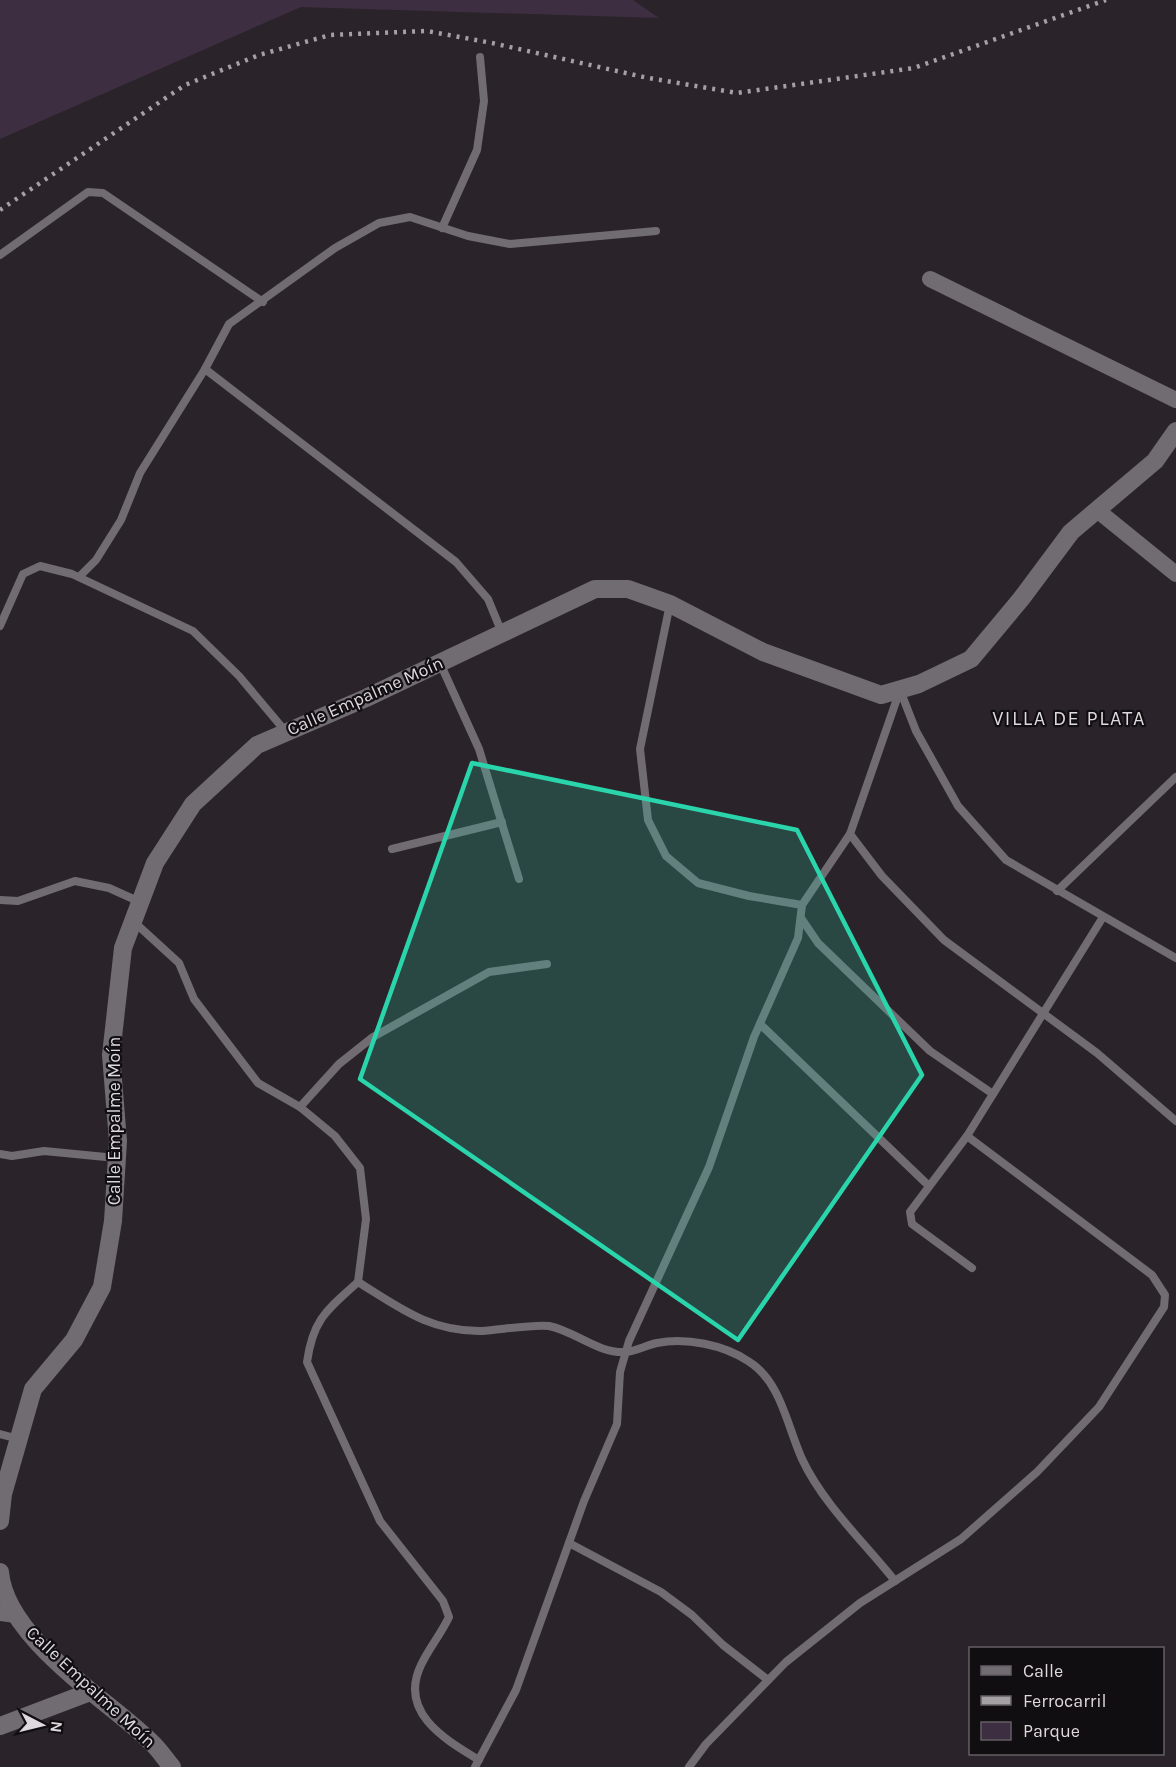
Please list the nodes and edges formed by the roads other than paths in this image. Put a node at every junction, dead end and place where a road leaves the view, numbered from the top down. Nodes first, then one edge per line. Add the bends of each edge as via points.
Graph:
1 (480, 57) dead end
2 (442, 228) junction
3 (656, 231) dead end
4 (0, 255) edge
5 (930, 279) dead end
6 (263, 302) junction
7 (205, 369) junction
8 (1176, 400) edge
9 (1176, 431) edge
10 (1097, 510) junction
11 (1176, 574) edge
12 (79, 577) junction
13 (670, 604) junction
14 (0, 626) edge
15 (503, 633) junction
16 (440, 663) junction
17 (900, 690) junction
18 (286, 732) junction
19 (1176, 777) edge
20 (501, 822) junction
21 (850, 834) junction
22 (392, 849) dead end
23 (519, 879) dead end
24 (1057, 891) junction
25 (0, 900) edge
26 (140, 902) junction
27 (802, 905) junction
28 (1103, 917) junction
29 (801, 918) junction
30 (133, 921) junction
31 (1176, 958) edge
32 (547, 964) dead end
33 (1043, 1014) junction
34 (760, 1024) junction
35 (993, 1094) junction
36 (300, 1107) junction
37 (1176, 1121) edge
38 (967, 1136) junction
39 (0, 1154) edge
40 (117, 1158) junction
41 (929, 1186) junction
42 (972, 1268) dead end
43 (358, 1282) junction
44 (626, 1352) junction
45 (0, 1434) edge
46 (19, 1439) junction
47 (0, 1521) edge
48 (569, 1543) junction
49 (0, 1572) edge
50 (895, 1581) junction
51 (8, 1614) edge
52 (768, 1680) junction
53 (90, 1692) junction
54 (0, 1726) edge
55 (477, 1763) edge
56 (172, 1767) edge
57 (689, 1767) edge

1 - 2 lane via 484,101 477,150
2 - 3 lane via 510,244
2 - 6 lane via 410,217 379,223 335,248
4 - 6 lane via 88,192 103,193
5 - 8 street
6 - 7 lane via 229,324
7 - 12 lane via 140,473 109,540
7 - 15 lane via 456,562 488,599
9 - 10 street, Calle Empalme Moín via 1155,461
10 - 11 street
10 - 17 street, Calle Empalme Moín via 1071,532 970,658
12 - 14 lane via 40,566 23,574
12 - 18 lane via 193,632 239,676
13 - 15 street, Calle Empalme Moín via 628,589 596,589
13 - 17 street, Calle Empalme Moín via 764,652 852,686 881,695
13 - 27 lane via 640,749 648,820 666,856 698,883
15 - 16 street, Calle Empalme Moín
16 - 18 street, Calle Empalme Moín
16 - 20 lane via 479,749
17 - 21 lane
17 - 24 lane via 916,731 958,806 1006,860
18 - 26 street, Calle Empalme Moín via 257,745 193,804 155,863
19 - 24 lane
20 - 22 lane
20 - 23 lane
21 - 27 lane
21 - 33 lane via 882,876 944,940
24 - 28 lane
25 - 26 lane via 18,901 75,881 109,888
26 - 30 street, Calle Empalme Moín
27 - 29 lane
28 - 31 lane
28 - 33 lane
29 - 34 lane via 798,938
29 - 35 lane via 818,943 930,1052
30 - 36 lane via 179,963 194,999 258,1083
30 - 40 street, Calle Empalme Moín via 123,948 111,1055
32 - 36 lane via 489,972 373,1037 339,1064
33 - 35 lane
33 - 37 lane via 1097,1053
34 - 41 lane
34 - 44 lane via 709,1167
35 - 38 lane
36 - 43 lane via 335,1136 360,1168 366,1219
38 - 41 lane
38 - 50 lane via 1152,1275 1165,1295 1164,1306 1099,1407 1037,1472 961,1539
39 - 40 lane via 44,1151
40 - 46 street, Calle Empalme Moín via 113,1221 102,1287 74,1340 33,1389
41 - 42 lane via 910,1212 912,1224
43 - 44 lane via 424,1323 466,1331 549,1326 601,1348
43 - 55 lane via 324,1313 310,1336 307,1362 380,1521 443,1601 448,1617 420,1666 415,1685 425,1720 437,1734
44 - 48 lane via 620,1372 617,1424
44 - 50 lane via 684,1341 717,1348 748,1361 767,1377 802,1460 820,1490
45 - 46 lane
46 - 47 street, Calle Empalme Moín via 3,1494
48 - 52 lane via 661,1592
48 - 55 lane via 516,1690
49 - 51 street, Calle Empalme Moín
50 - 52 lane via 860,1603
51 - 53 street, Calle Empalme Moín
52 - 57 lane
53 - 54 street
53 - 56 street, Calle Empalme Moín via 152,1743

